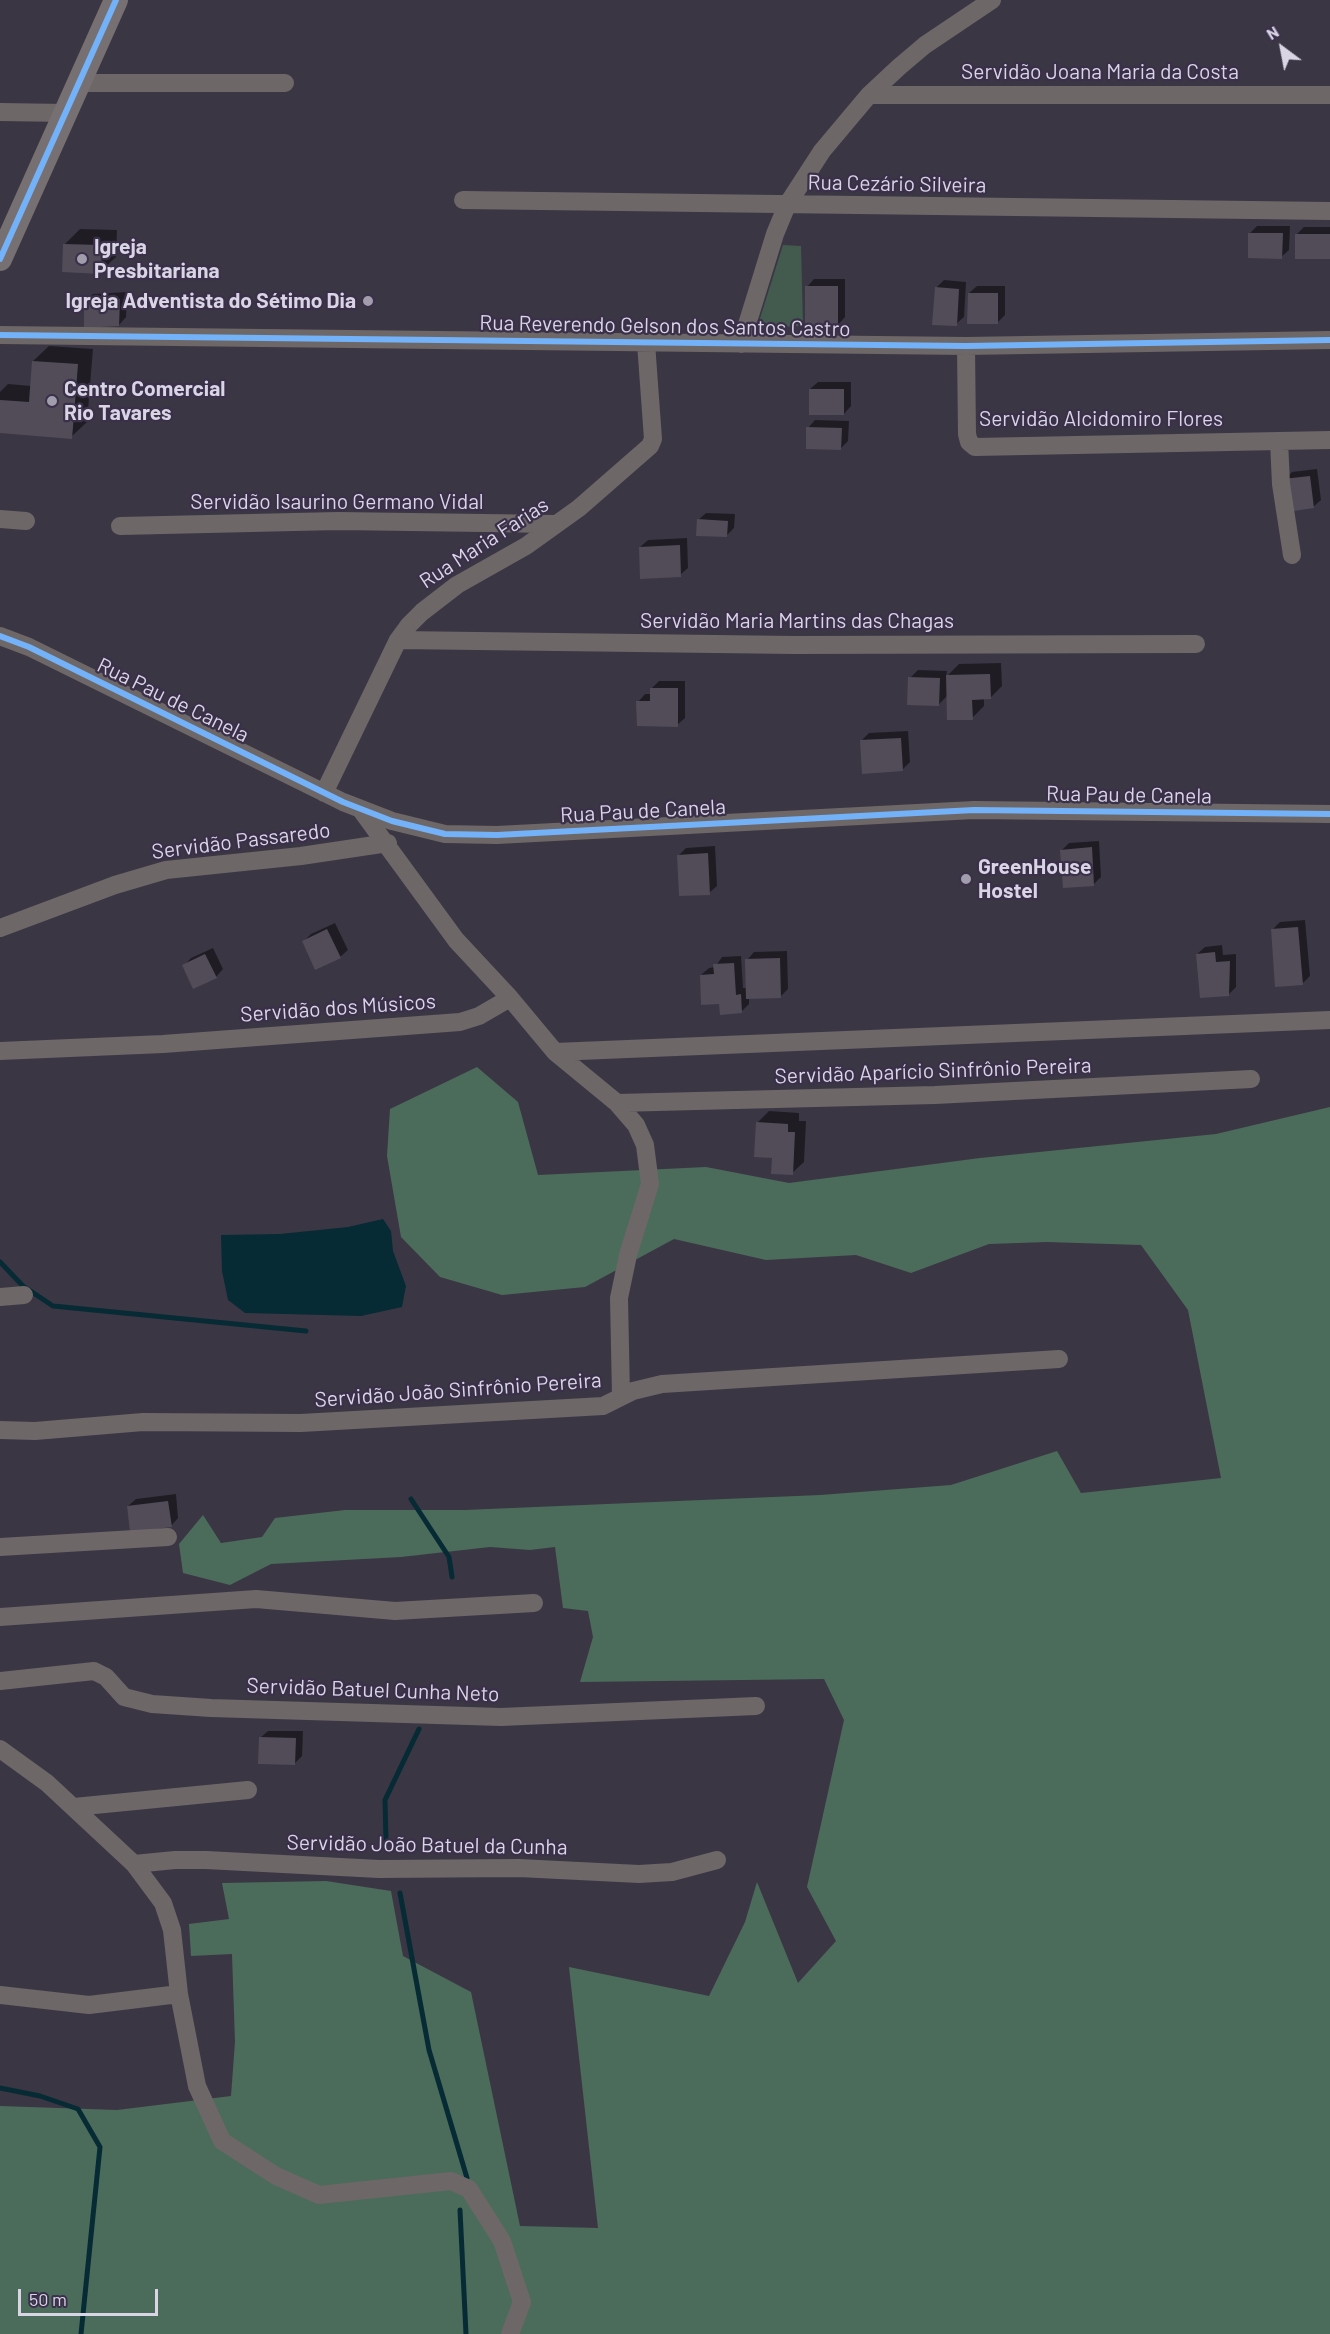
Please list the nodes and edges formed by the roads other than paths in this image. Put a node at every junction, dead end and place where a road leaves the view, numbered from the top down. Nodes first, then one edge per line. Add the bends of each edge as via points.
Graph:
1 (116, 0) edge
2 (992, 0) edge
3 (80, 82) junction
4 (285, 83) dead end
5 (869, 95) junction
6 (1330, 95) edge
7 (0, 112) edge
8 (66, 113) junction
9 (462, 200) dead end
10 (787, 205) junction
11 (1330, 211) edge
12 (0, 259) edge
13 (0, 335) edge
14 (1330, 340) edge
15 (646, 343) junction
16 (741, 344) junction
17 (966, 346) junction
18 (1330, 440) edge
19 (1279, 441) junction
20 (0, 519) edge
21 (26, 521) dead end
22 (555, 524) junction
23 (120, 526) dead end
24 (1292, 555) dead end
25 (0, 636) edge
26 (398, 640) junction
27 (1196, 644) dead end
28 (324, 793) junction
29 (361, 810) junction
30 (1330, 814) edge
31 (388, 843) junction
32 (0, 928) edge
33 (510, 998) junction
34 (1330, 1020) edge
35 (0, 1051) edge
36 (555, 1052) junction
37 (1251, 1079) dead end
38 (617, 1102) junction
39 (24, 1295) dead end
40 (0, 1297) edge
41 (1059, 1359) dead end
42 (621, 1396) junction
43 (0, 1430) edge
44 (168, 1537) dead end
45 (0, 1547) edge
46 (534, 1603) dead end
47 (0, 1617) edge
48 (0, 1681) edge
49 (756, 1706) dead end
50 (0, 1749) edge
51 (248, 1790) dead end
52 (74, 1807) junction
53 (717, 1860) dead end
54 (134, 1864) junction
55 (179, 1994) junction
56 (0, 1995) edge
57 (510, 2334) edge

1 - 3 main road
2 - 5 street via 926,45
3 - 4 street
3 - 8 main road
5 - 6 street, Servidão Joana Maria da Costa
5 - 10 street via 822,151
7 - 8 street
8 - 12 main road
9 - 10 street, Rua Cezário Silveira
10 - 11 street, Rua Cezário Silveira
10 - 16 street
13 - 15 street, Rua Reverendo Gelson dos Santos Castro
14 - 17 street, Rua Reverendo Gelson dos Santos Castro
15 - 16 street, Rua Reverendo Gelson dos Santos Castro
15 - 22 street, Rua Maria Farias via 653,439 650,446
16 - 17 street, Rua Reverendo Gelson dos Santos Castro
17 - 19 street, Servidão Alcidomiro Flores via 967,434 975,447
18 - 19 street, Servidão Alcidomiro Flores
19 - 24 street
20 - 21 street
22 - 23 street, Servidão Isaurino Germano Vidal via 338,521
22 - 26 street, Rua Maria Farias via 439,598
25 - 28 street, Rua Pau de Canela
26 - 27 street, Servidão Maria Martins das Chagas via 794,645
26 - 28 street, Rua Maria Farias
28 - 29 street, Rua Pau de Canela
29 - 30 street, Rua Pau de Canela via 422,830 470,836 974,810
29 - 31 street
31 - 32 street, Servidão Passaredo via 166,870
31 - 33 street via 438,918
33 - 35 street, Servidão dos Músicos via 460,1022 270,1030 163,1044
33 - 36 street
34 - 36 street
36 - 38 street
37 - 38 street, Servidão Aparício Sinfrônio Pereira via 935,1095
38 - 42 street via 636,1125 645,1145 650,1184 622,1278
39 - 40 street
41 - 42 street, Servidão João Sinfrônio Pereira via 662,1384
42 - 43 street, Servidão João Sinfrônio Pereira via 603,1406 313,1422 143,1422
44 - 45 street
46 - 47 street via 395,1611 256,1599
48 - 49 street, Servidão Batuel Cunha Neto via 94,1671 106,1677 124,1697 153,1704 501,1717
50 - 52 street
51 - 52 street
52 - 54 street
53 - 54 street, Servidão João Batuel da Cunha via 672,1872 639,1874 519,1868 379,1869 206,1860
54 - 55 street via 169,1915
55 - 56 street via 89,2005
55 - 57 street via 197,2086 222,2142 276,2176 319,2195 451,2181 469,2189 502,2241 522,2302

